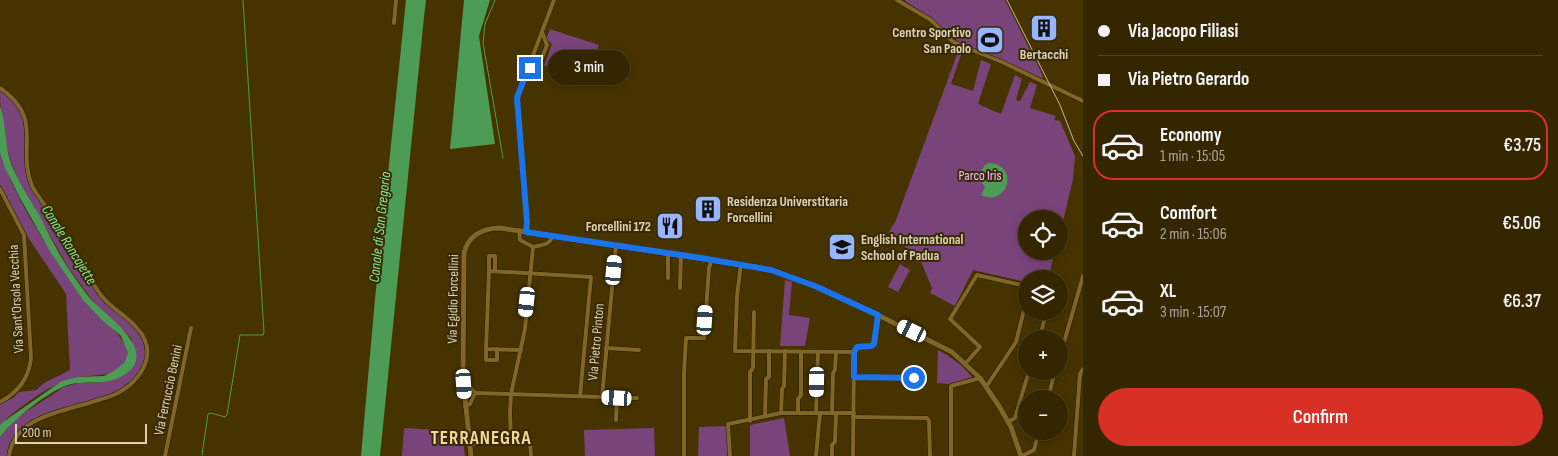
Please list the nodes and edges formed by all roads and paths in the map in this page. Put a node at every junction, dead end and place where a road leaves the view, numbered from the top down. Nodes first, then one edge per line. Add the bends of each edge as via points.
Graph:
1 (396, 0) edge
2 (554, 0) edge
3 (897, 0) edge
4 (394, 23) dead end
5 (541, 38) junction
6 (530, 68) junction
7 (0, 88) edge
8 (1083, 101) edge
9 (0, 189) edge
10 (519, 230) junction
11 (526, 232) junction
12 (552, 236) junction
13 (616, 245) junction
14 (533, 247) junction
15 (668, 253) junction
16 (681, 254) junction
17 (712, 259) junction
18 (740, 264) junction
19 (488, 271) junction
20 (495, 271) junction
21 (530, 272) junction
22 (1083, 276) edge
23 (668, 278) dead end
24 (1018, 284) edge
25 (680, 288) dead end
26 (754, 312) dead end
27 (878, 315) junction
28 (1022, 320) edge
29 (191, 328) dead end
30 (1068, 330) edge
31 (486, 348) junction
32 (606, 348) junction
33 (497, 349) junction
34 (521, 350) junction
35 (639, 350) dead end
36 (753, 351) junction
37 (769, 351) junction
38 (785, 351) junction
39 (801, 352) junction
40 (818, 352) junction
41 (836, 352) junction
42 (854, 352) junction
43 (965, 364) junction
44 (1083, 369) edge
45 (854, 377) junction
46 (464, 378) junction
47 (914, 378) dead end
48 (980, 378) junction
49 (1025, 380) edge
50 (986, 386) junction
51 (475, 393) junction
52 (511, 394) junction
53 (580, 396) junction
54 (602, 397) junction
55 (617, 398) junction
56 (637, 398) dead end
57 (0, 402) edge
58 (465, 406) junction
59 (781, 413) junction
60 (798, 413) junction
61 (818, 413) junction
62 (834, 413) junction
63 (1083, 413) edge
64 (1076, 414) junction
65 (854, 415) junction
66 (765, 416) junction
67 (616, 420) dead end
68 (750, 421) junction
69 (1008, 422) junction
70 (511, 440) dead end
71 (1037, 440) edge
72 (470, 444) junction
73 (9, 456) edge
74 (165, 456) edge
75 (471, 456) edge
76 (531, 456) edge
77 (684, 456) edge
78 (730, 456) edge
79 (816, 456) edge
80 (832, 456) edge
81 (853, 456) edge
82 (930, 456) edge
83 (951, 456) edge
84 (1021, 456) edge
85 (1074, 456) edge

1 - 4 street
2 - 5 street
3 - 8 street via 930,20 952,41
5 - 6 street
5 - 6 street via 547,45 539,65
6 - 11 street via 517,98
7 - 73 street via 23,110 27,129 26,168 33,188 103,298 137,327 145,340 148,355 141,373 126,388 111,396 33,421 18,433
9 - 57 street, Via Sant'Orsola Vecchia via 24,235 31,358 21,384
10 - 11 street, Via Egidio Forcellini
10 - 14 street via 520,240
10 - 46 street, Via Egidio Forcellini via 482,230 465,247
11 - 12 street, Via Egidio Forcellini
12 - 13 street, Via Egidio Forcellini
12 - 14 street via 548,243
13 - 15 street, Via Egidio Forcellini
13 - 32 street, Via Pietro Pinton
14 - 21 street
15 - 16 street, Via Egidio Forcellini
15 - 23 street
16 - 17 street, Via Egidio Forcellini
16 - 25 street
17 - 18 street, Via Egidio Forcellini
17 - 77 street via 704,338 686,338
18 - 27 street, Via Egidio Forcellini via 790,276
18 - 36 street via 735,351
19 - 20 street
19 - 20 street via 489,256 495,256
19 - 31 street
20 - 21 street
21 - 34 street
21 - 53 street via 591,276
22 - 30 street
24 - 43 street via 977,275 950,319 980,347
26 - 36 street
27 - 42 street via 874,344 857,347
27 - 43 street, Via Egidio Forcellini via 952,352
28 - 50 street via 1016,342
29 - 74 street, Via Ferruccio Benini
31 - 33 street
31 - 33 street via 486,360 496,360
32 - 35 street
32 - 54 street, Via Pietro Pinton
33 - 34 street
34 - 52 street
36 - 37 street
36 - 68 street
37 - 38 street
37 - 66 street
38 - 39 street
38 - 59 street
39 - 40 street
39 - 60 street
40 - 41 street
40 - 61 street
41 - 42 street
41 - 62 street
42 - 45 street
43 - 48 street, Via Egidio Forcellini
44 - 64 street
45 - 47 street
45 - 65 street
46 - 51 street
46 - 58 street, Via Egidio Forcellini
48 - 50 street, Via Egidio Forcellini
48 - 83 street via 951,386
49 - 69 street via 1014,418
50 - 69 street, Via Egidio Forcellini
51 - 52 street
51 - 58 street via 470,404
52 - 53 street
52 - 70 street
53 - 54 street
54 - 55 street, Via Pietro Pinton
55 - 56 street, Via Pietro Pinton
55 - 67 street
58 - 72 street, Via Egidio Forcellini
59 - 60 street
59 - 66 street
60 - 61 street
61 - 62 street
61 - 79 street
62 - 65 street
62 - 80 street
63 - 64 street
64 - 85 street
65 - 81 street
65 - 82 street via 927,418
66 - 68 street
68 - 78 street via 728,424
69 - 84 street, Via Egidio Forcellini
71 - 84 street via 1034,450
72 - 75 street, Via Egidio Forcellini
72 - 76 street via 530,442

